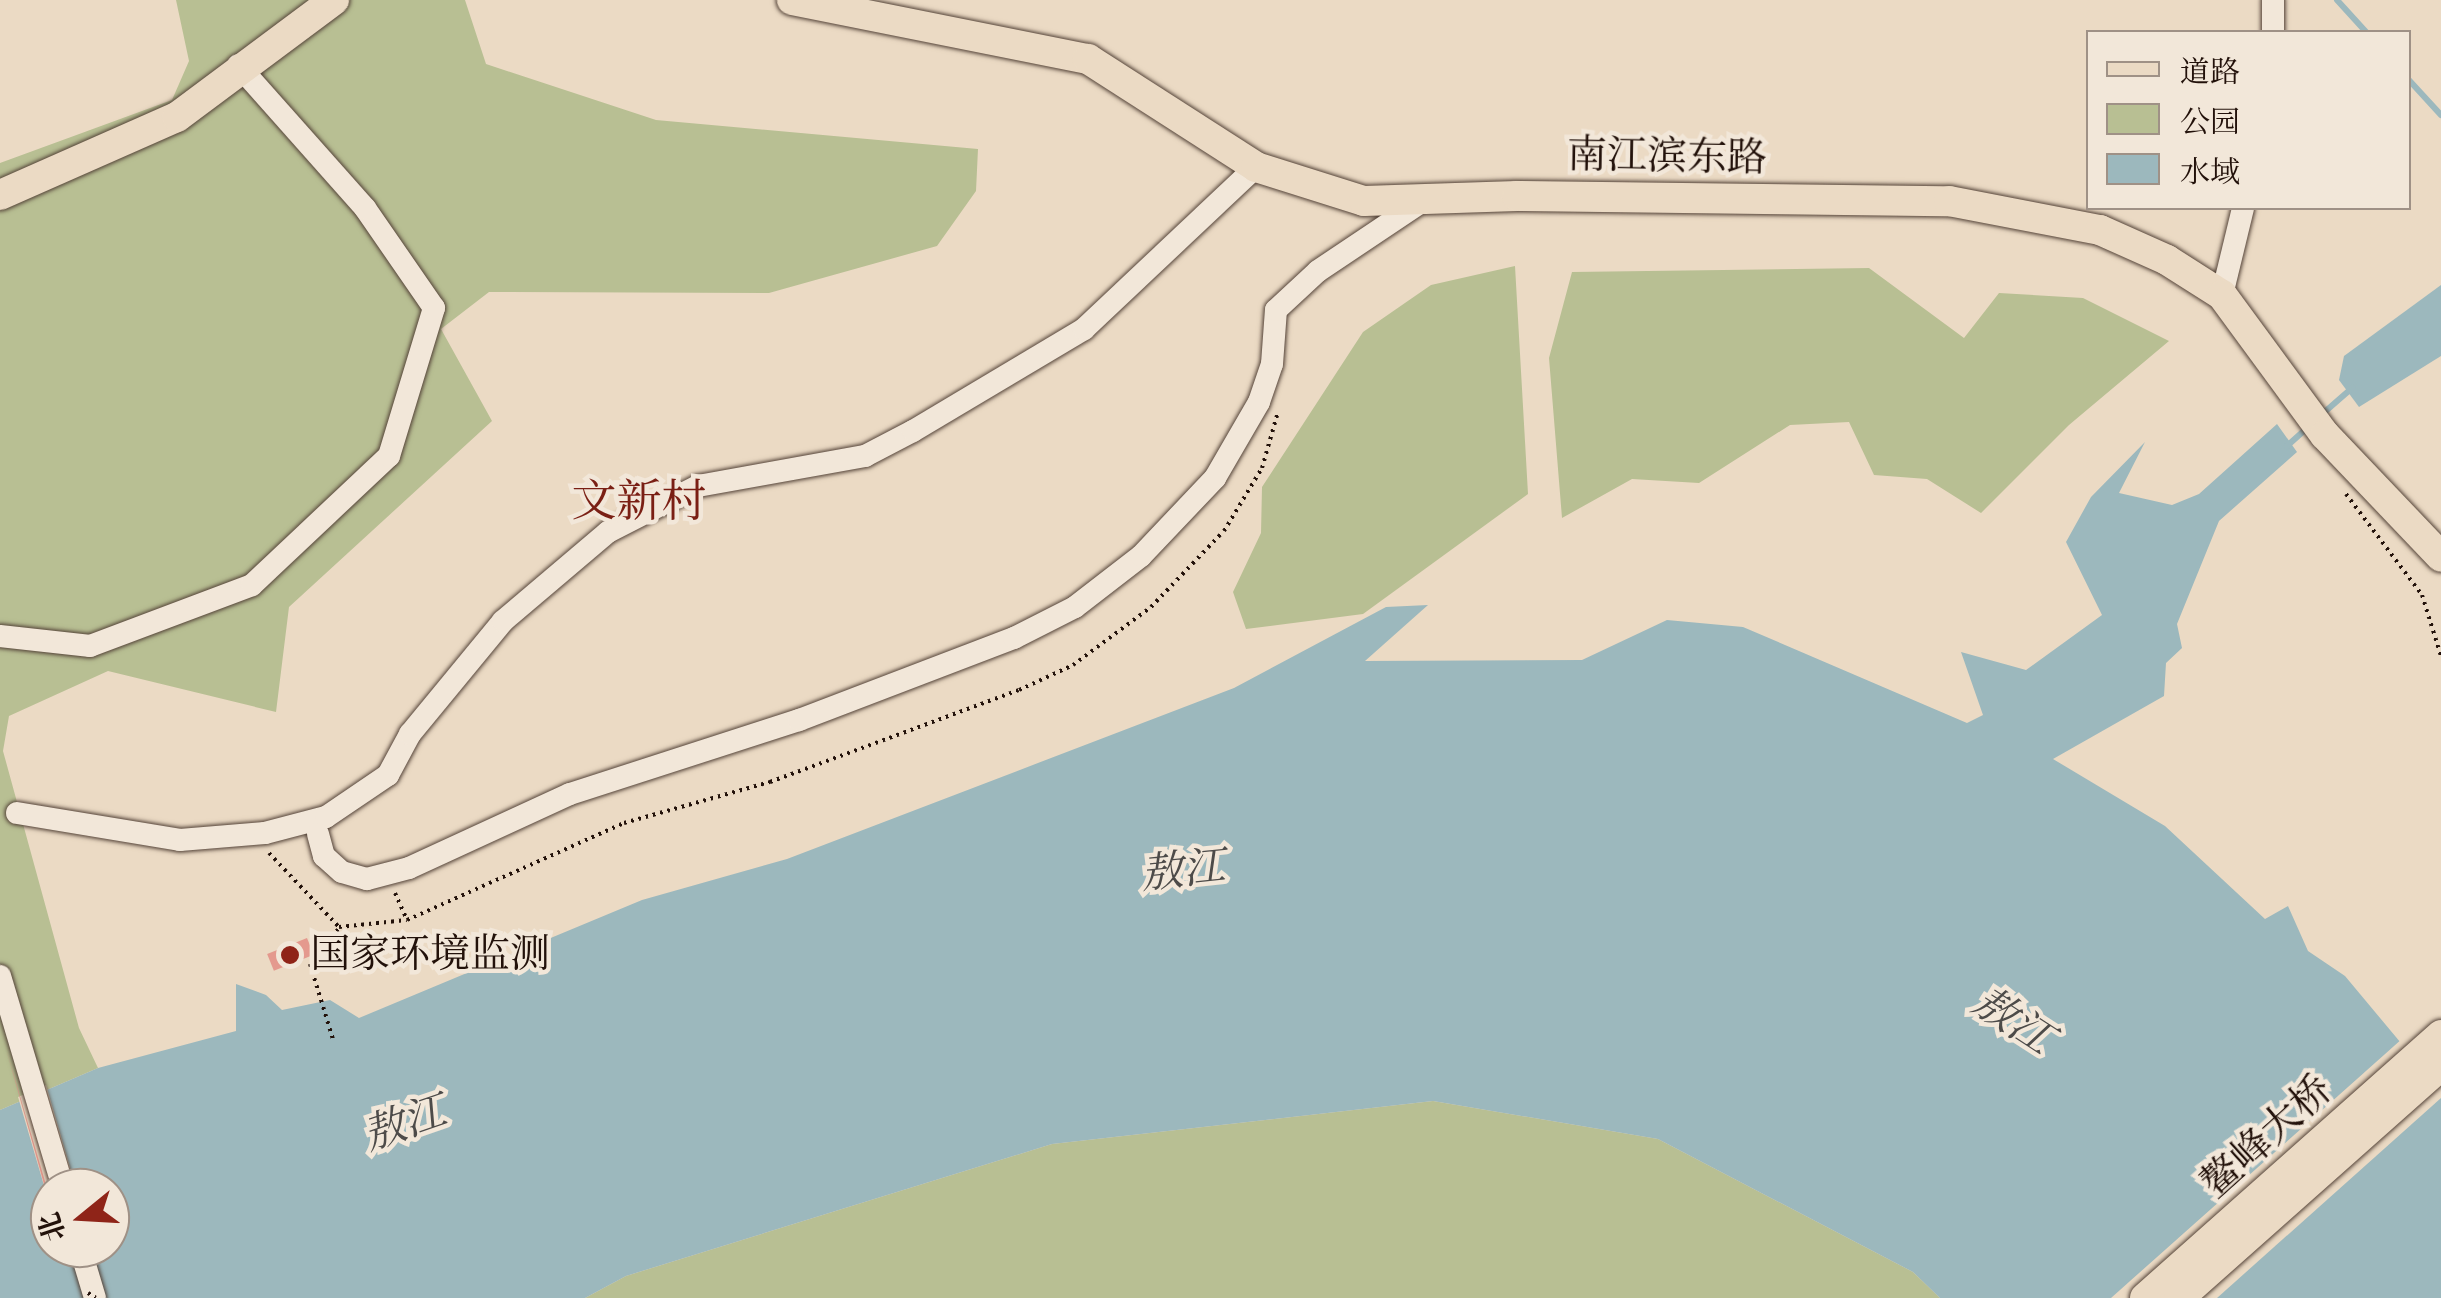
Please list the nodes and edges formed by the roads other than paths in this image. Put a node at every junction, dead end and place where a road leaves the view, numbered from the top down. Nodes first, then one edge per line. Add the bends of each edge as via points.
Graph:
1 (334, 0) edge
2 (792, 0) edge
3 (2273, 0) edge
4 (2273, 30) edge
5 (238, 65) junction
6 (1256, 167) junction
7 (0, 196) edge
8 (1418, 204) junction
9 (2243, 210) edge
10 (2222, 295) junction
11 (2441, 557) edge
12 (0, 636) edge
13 (17, 813) dead end
14 (318, 834) dead end
15 (0, 976) edge
16 (2441, 1035) edge
17 (2441, 1065) edge
18 (56, 1168) edge
19 (85, 1268) edge
20 (93, 1296) edge
21 (2145, 1298) edge
22 (2179, 1298) edge

1 - 5 main road
2 - 6 main road, 南江滨东路 via 1088,59
3 - 4 street
5 - 7 main road via 177,117
5 - 12 street via 365,208 434,308 389,456 252,586 90,646
6 - 8 main road, 南江滨东路 via 1364,202
6 - 13 street via 1084,329 914,431 865,456 698,486 608,532 503,621 410,734 388,775 326,817 264,833 180,840
8 - 10 main road, 南江滨东路 via 1518,196 1949,200 2100,230 2168,260
8 - 14 street via 1318,271 1276,310 1272,364 1260,402 1215,478 1141,556 1075,608 799,720 570,794 409,868 367,879 342,872 324,856
9 - 10 street
10 - 11 main road, 南江滨东路 via 2326,435
15 - 18 street
16 - 21 main road, 鳌峰大桥
17 - 22 main road, 鳌峰大桥
19 - 20 street

